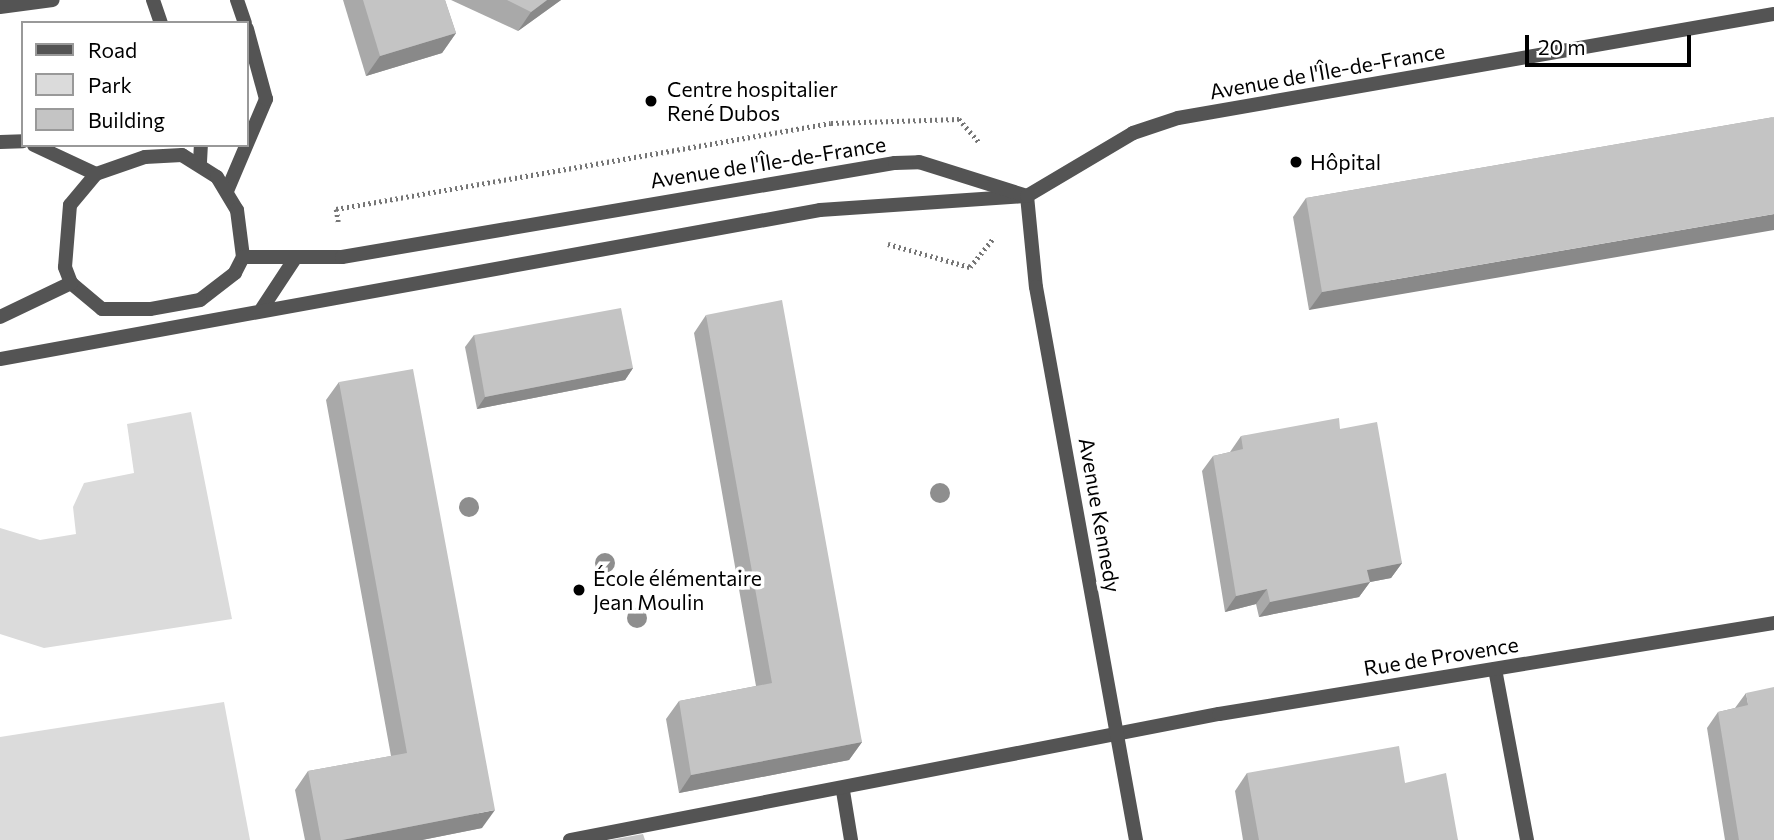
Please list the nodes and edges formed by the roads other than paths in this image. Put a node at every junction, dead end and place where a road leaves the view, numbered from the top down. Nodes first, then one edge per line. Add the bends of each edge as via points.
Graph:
1 (53, 0) edge
2 (153, 0) edge
3 (237, 0) edge
4 (0, 7) edge
5 (1774, 14) edge
6 (160, 21) edge
7 (244, 21) edge
8 (248, 33) edge
9 (21, 141) edge
10 (248, 141) edge
11 (0, 142) edge
12 (38, 147) edge
13 (201, 147) edge
14 (246, 147) edge
15 (146, 151) edge
16 (200, 162) junction
17 (96, 174) junction
18 (227, 191) junction
19 (1027, 196) junction
20 (243, 257) junction
21 (294, 260) junction
22 (71, 283) junction
23 (261, 310) junction
24 (0, 317) edge
25 (0, 359) edge
26 (1774, 623) edge
27 (1495, 669) junction
28 (1115, 734) junction
29 (843, 791) junction
30 (570, 840) edge
31 (852, 840) edge
32 (1136, 840) edge
33 (1527, 840) edge

1 - 4 street
2 - 6 street
3 - 7 street
5 - 19 street, Avenue de l'Île-de-France via 1178,118 1133,133
8 - 10 street via 266,99
9 - 11 street
12 - 17 street
13 - 16 street
14 - 18 street
15 - 16 street
15 - 17 street
16 - 18 street
17 - 22 street via 69,205 65,222 62,252
18 - 20 street via 244,233
19 - 21 street, Avenue de l'Île-de-France via 919,162 895,163
19 - 23 street via 846,206
19 - 28 street, Avenue Kennedy via 1036,287
20 - 21 street, Avenue de l'Île-de-France
20 - 22 street via 235,273 200,300 150,310 102,309
21 - 23 street
22 - 24 street
23 - 25 street
26 - 27 street, Rue de Provence
27 - 28 street, Rue de Provence
27 - 33 street
28 - 29 street, Rue de Provence
28 - 32 street, Avenue Kennedy
29 - 30 street, Rue de Provence
29 - 31 street

